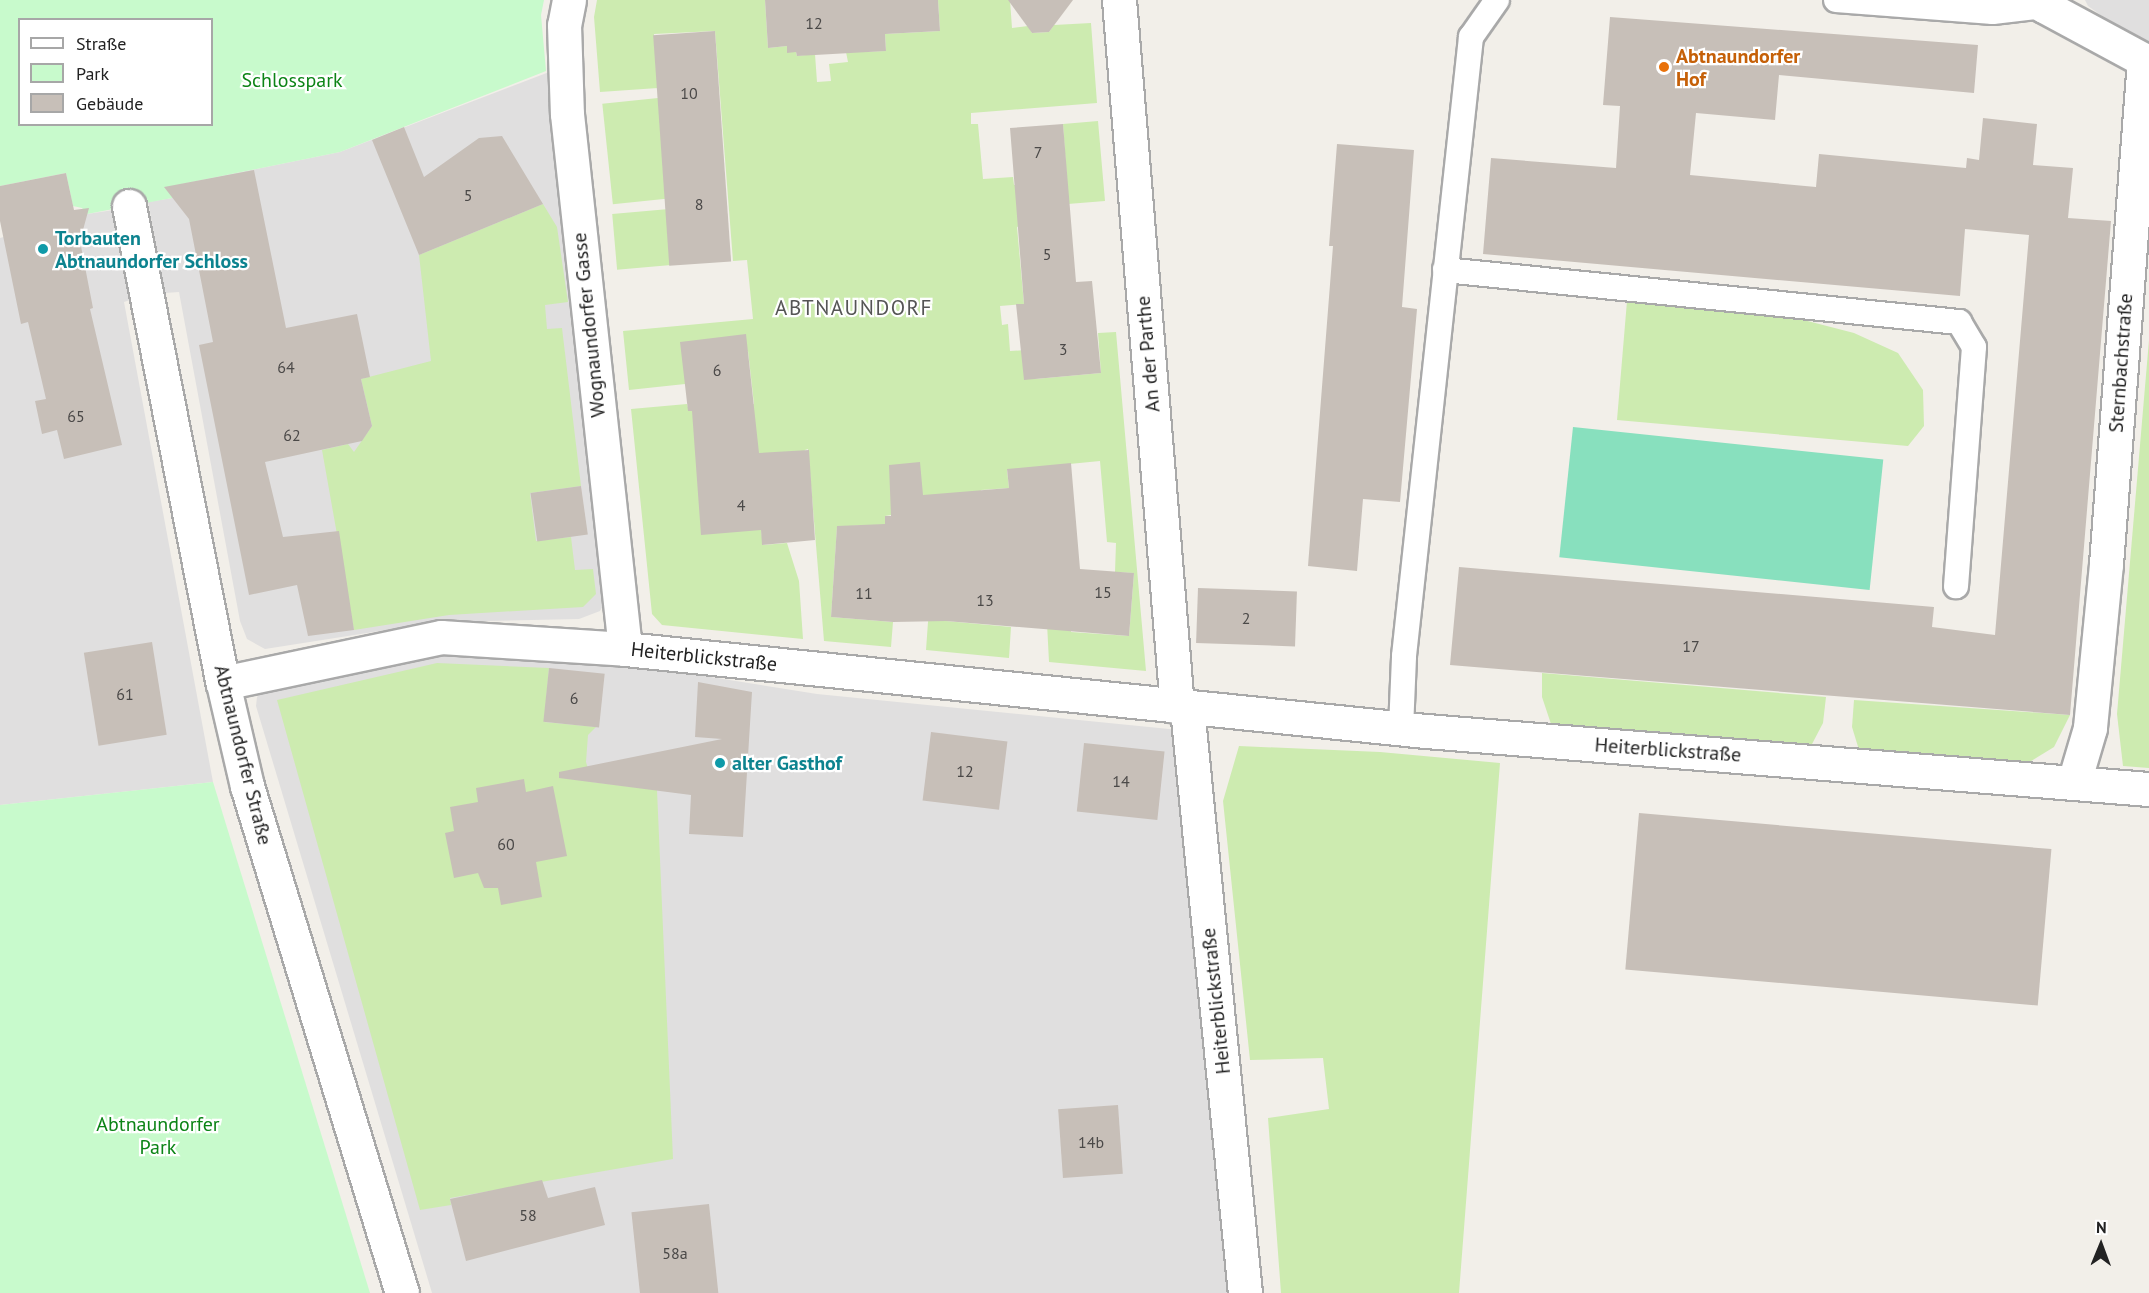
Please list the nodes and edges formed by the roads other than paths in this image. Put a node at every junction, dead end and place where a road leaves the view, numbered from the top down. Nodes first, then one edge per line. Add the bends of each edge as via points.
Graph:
1 (569, 0) edge
2 (1119, 0) edge
3 (1497, 0) edge
4 (1836, 0) edge
5 (2043, 3) edge
6 (2147, 60) edge
7 (129, 206) dead end
8 (1445, 270) junction
9 (1956, 586) dead end
10 (625, 649) junction
11 (223, 682) junction
12 (1182, 708) junction
13 (1401, 729) junction
14 (2074, 782) junction
15 (2149, 789) edge
16 (402, 1293) edge
17 (1245, 1293) edge

1 - 10 street, Wognaundorfer Gasse via 564,25 567,114
2 - 12 street, An der Parthe
3 - 8 lane via 1471,37
4 - 5 lane via 1993,12
5 - 6 street, Sternbachstraße
6 - 14 street, Sternbachstraße via 2090,728
7 - 11 street, Abtnaundorfer Straße
8 - 9 lane via 1959,322 1974,347
8 - 13 lane via 1404,656
10 - 11 street, Heiterblickstraße via 441,637
10 - 12 street, Heiterblickstraße
11 - 16 street, Abtnaundorfer Straße via 247,786
12 - 13 street, Heiterblickstraße
12 - 17 street, Heiterblickstraße
13 - 14 street, Heiterblickstraße
14 - 15 street, Heiterblickstraße

